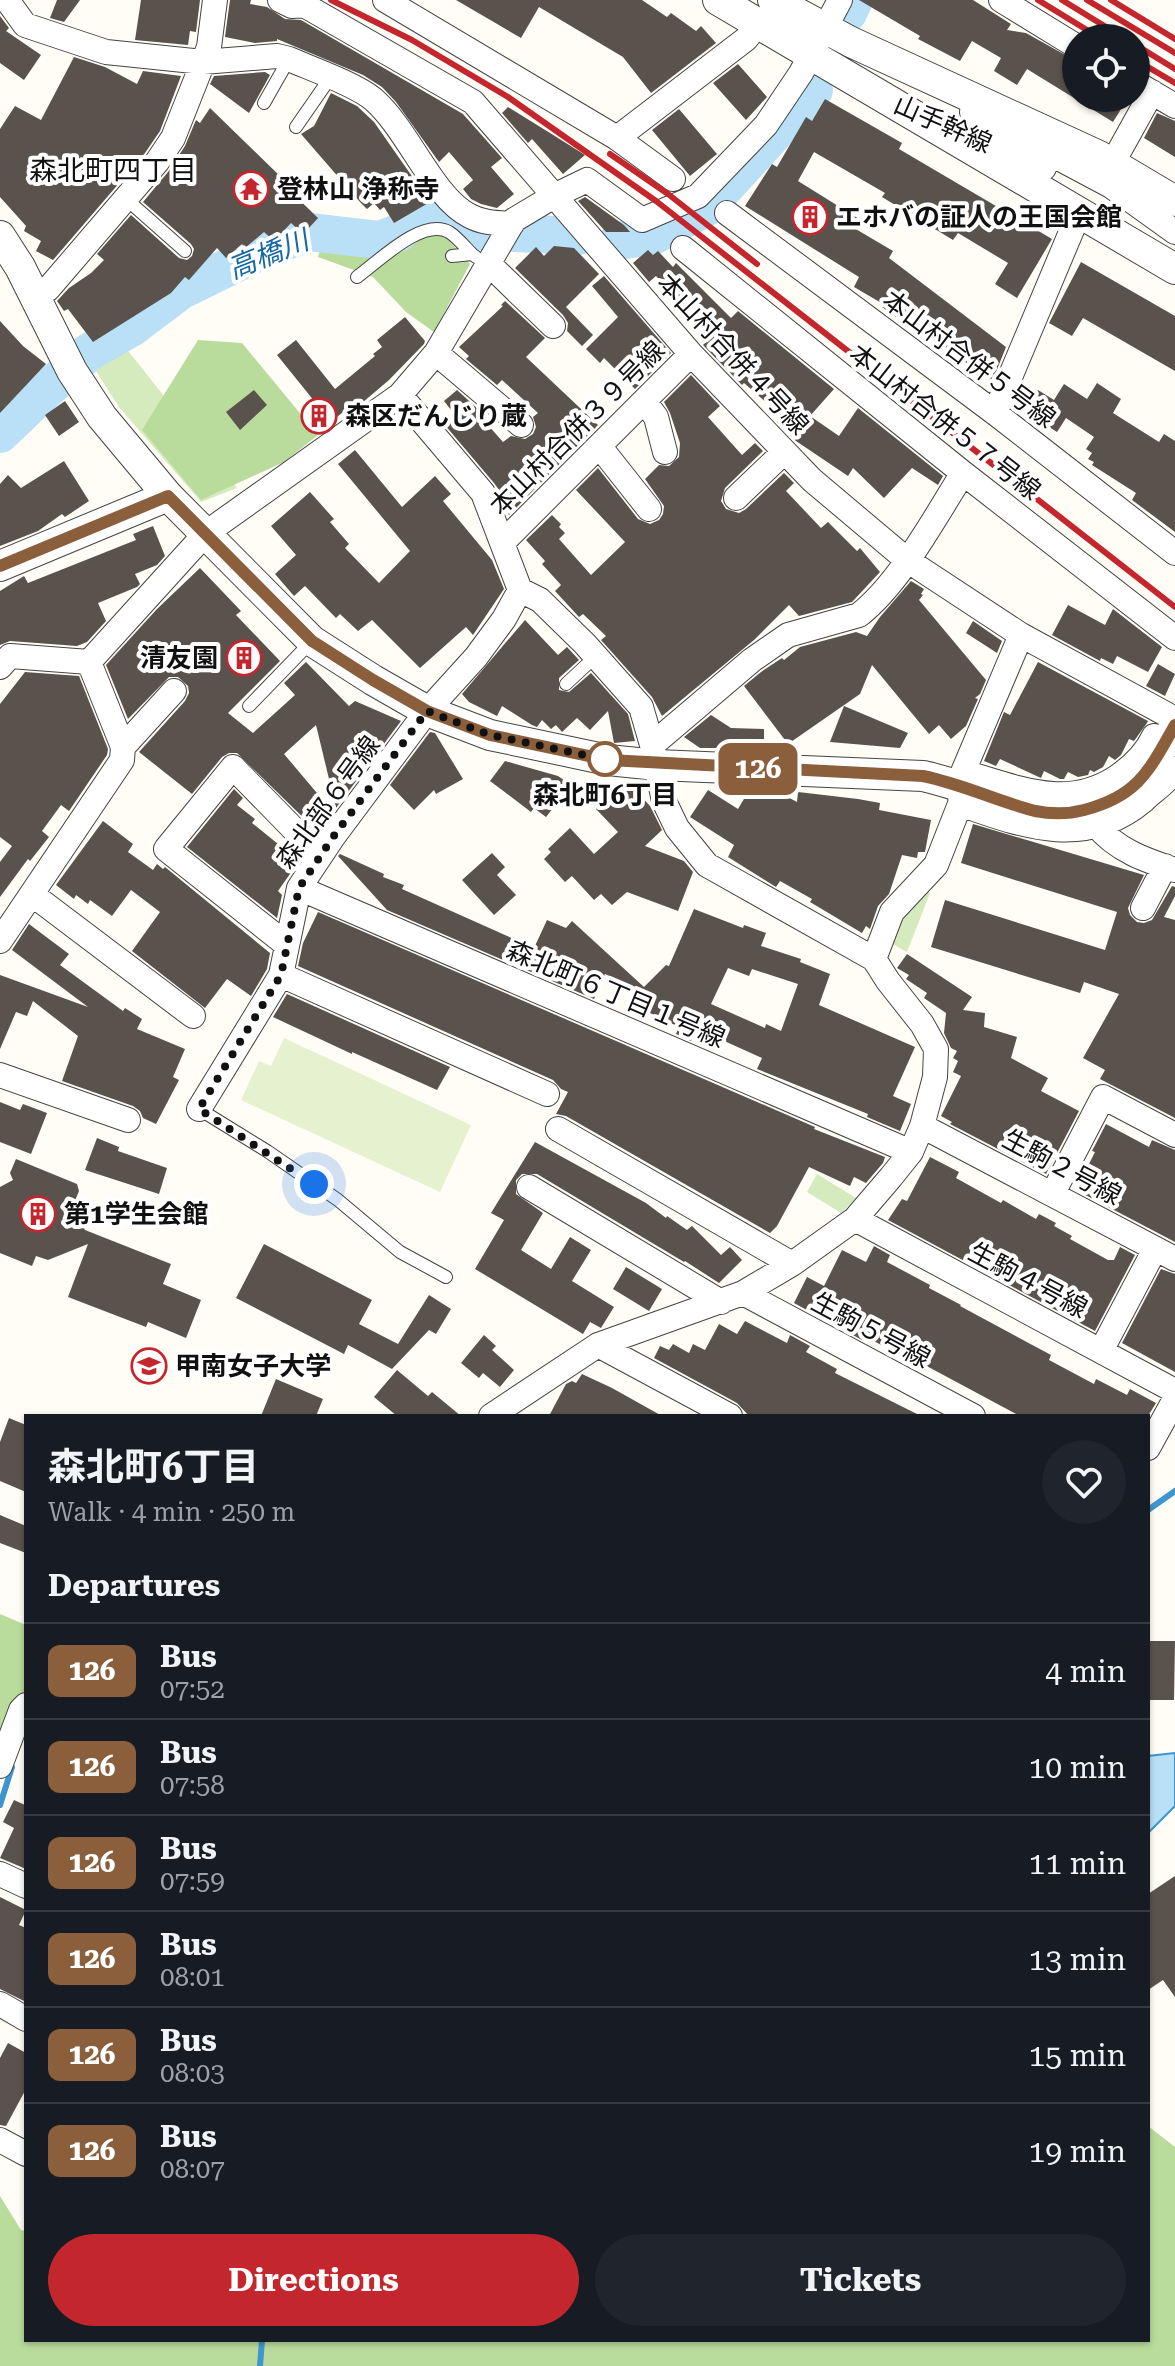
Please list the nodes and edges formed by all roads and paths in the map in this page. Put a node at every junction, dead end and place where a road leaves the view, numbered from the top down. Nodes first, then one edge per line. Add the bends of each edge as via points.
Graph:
1 (7, 0) edge
2 (215, 0) edge
3 (280, 0) edge
4 (385, 0) edge
5 (436, 0) edge
6 (718, 0) edge
7 (840, 0) edge
8 (1001, 0) edge
9 (765, 12) edge
10 (424, 22) junction
11 (1062, 37) edge
12 (818, 42) junction
13 (289, 59) junction
14 (203, 62) junction
15 (910, 70) junction
16 (330, 78) junction
17 (1150, 91) edge
18 (264, 103) dead end
19 (1175, 106) edge
20 (1134, 112) edge
21 (929, 123) junction
22 (296, 127) dead end
23 (617, 138) junction
24 (1112, 164) junction
25 (673, 179) dead end
26 (554, 196) junction
27 (125, 198) junction
28 (1175, 201) edge
29 (727, 213) dead end
30 (1079, 213) junction
31 (1175, 233) edge
32 (2, 242) edge
33 (496, 244) junction
34 (683, 248) dead end
35 (185, 251) dead end
36 (452, 256) dead end
37 (1175, 269) edge
38 (357, 277) dead end
39 (33, 296) junction
40 (553, 326) dead end
41 (436, 353) junction
42 (691, 354) junction
43 (400, 395) junction
44 (644, 401) junction
45 (995, 413) junction
46 (521, 425) dead end
47 (600, 447) junction
48 (665, 452) dead end
49 (784, 452) junction
50 (963, 473) junction
51 (168, 496) junction
52 (736, 498) dead end
53 (649, 509) dead end
54 (206, 533) junction
55 (503, 542) junction
56 (1175, 553) edge
57 (907, 560) junction
58 (0, 566) edge
59 (520, 590) junction
60 (1021, 635) junction
61 (1175, 638) edge
62 (312, 641) junction
63 (596, 656) junction
64 (89, 662) junction
65 (0, 667) edge
66 (566, 684) dead end
67 (174, 691) dead end
68 (249, 706) dead end
69 (427, 711) junction
70 (1172, 716) edge
71 (123, 747) junction
72 (654, 755) junction
73 (1175, 769) edge
74 (961, 787) junction
75 (1094, 816) junction
76 (320, 856) junction
77 (1170, 868) edge
78 (299, 888) junction
79 (33, 895) junction
80 (1143, 908) dead end
81 (0, 941) edge
82 (287, 945) junction
83 (874, 959) junction
84 (281, 975) junction
85 (193, 1016) dead end
86 (0, 1075) edge
87 (547, 1094) dead end
88 (199, 1109) joint
89 (128, 1120) dead end
90 (922, 1126) junction
91 (558, 1129) dead end
92 (1175, 1135) edge
93 (911, 1152) junction
94 (529, 1187) dead end
95 (1053, 1193) junction
96 (855, 1219) junction
97 (1165, 1254) edge
98 (792, 1264) junction
99 (446, 1277) dead end
100 (732, 1298) junction
101 (598, 1345) junction
102 (1101, 1351) junction
103 (1175, 1391) edge
104 (1175, 1399) edge
105 (494, 1414) edge
106 (726, 1414) edge
107 (969, 1414) edge
108 (1150, 1444) edge
109 (24, 1707) edge
110 (0, 1766) edge
111 (0, 1874) edge
112 (24, 1885) edge
113 (0, 2004) edge
114 (24, 2018) edge
115 (0, 2140) edge
116 (24, 2153) edge

1 - 14 street via 25,25 106,52
2 - 14 street
3 - 26 street, 本山村合併４号線 via 304,5 473,102
4 - 10 street
5 - 10 street
6 - 9 street, 山手幹線
7 - 12 street
8 - 11 street
9 - 12 street, 山手幹線
9 - 23 street via 746,39
10 - 23 street
12 - 15 street, 山手幹線
12 - 21 street, 山手幹線
12 - 26 street via 766,125 698,196 642,220 587,180
13 - 14 street
13 - 16 street
13 - 18 lane
14 - 27 street via 173,138
15 - 24 street, 山手幹線
15 - 31 street, 山手幹線 via 947,99 1111,186
16 - 22 lane
16 - 33 street via 370,96 391,116 450,203 484,222
17 - 19 street
20 - 24 street
21 - 30 street
21 - 31 street, 山手幹線 via 1023,157
23 - 25 street
24 - 28 street, 山手幹線
26 - 33 street
26 - 42 street, 本山村合併４号線
27 - 35 lane
27 - 39 street via 48,289
29 - 45 street, 本山村合併５号線
30 - 37 street
30 - 45 street
32 - 39 street
33 - 36 lane
33 - 38 lane via 425,229
33 - 40 street
33 - 41 street
34 - 50 street, 本山村合併５７号線
39 - 51 street via 102,417
41 - 43 street
41 - 46 street
42 - 44 street, 本山村合併３９号線
42 - 49 street, 本山村合併４号線
43 - 54 street
43 - 55 street via 483,493
44 - 47 street, 本山村合併３９号線
44 - 48 street via 656,417
45 - 56 street, 本山村合併５号線
47 - 53 street
47 - 55 street, 本山村合併３９号線
49 - 52 street
49 - 57 street, 本山村合併４号線
50 - 57 street
50 - 61 street, 本山村合併５７号線
51 - 54 street
51 - 58 street
54 - 62 street
54 - 64 street
55 - 59 street
57 - 60 street, 本山村合併４号線
57 - 72 street via 859,615 788,635 752,660
59 - 63 street via 540,600
59 - 69 street, 森北部６号線 via 476,657
60 - 70 street, 本山村合併４号線
60 - 74 street
62 - 68 lane
62 - 69 street
63 - 66 lane
63 - 72 street via 641,707
64 - 65 street via 10,656
64 - 71 street
67 - 71 street
69 - 72 street via 490,735 608,760
69 - 76 street, 森北部６号線
70 - 74 street via 1131,768 1101,787 1069,796
70 - 75 street via 1153,764
71 - 79 street via 122,760
72 - 74 street via 923,776
72 - 83 street via 664,801 677,828 707,865
73 - 75 street via 1139,804 1112,820
74 - 75 street via 1037,811
74 - 83 street via 936,865 892,912
75 - 77 street via 1107,839
76 - 78 street, 森北部６号線
76 - 82 street via 233,767 166,849
77 - 80 street
78 - 82 street, 森北部６号線
78 - 93 street, 森北町６丁目１号線
79 - 81 street
79 - 85 street
82 - 84 street, 森北部６号線
83 - 90 street via 936,1049 935,1077
84 - 87 street
84 - 88 street, 森北部６号線
86 - 89 street
88 - 99 lane via 338,1200 400,1252
90 - 93 street
90 - 95 street, 生駒２号線
91 - 98 street
92 - 95 street via 1103,1097
93 - 96 street
94 - 100 street, 生駒５号線
95 - 97 street, 生駒２号線
96 - 98 street
96 - 102 street, 生駒４号線
97 - 102 street
98 - 100 street
100 - 101 street
100 - 107 street, 生駒５号線
101 - 105 street
101 - 106 street
102 - 103 street, 生駒４号線
104 - 108 street
109 - 110 street
111 - 112 street
113 - 114 street
115 - 116 street

